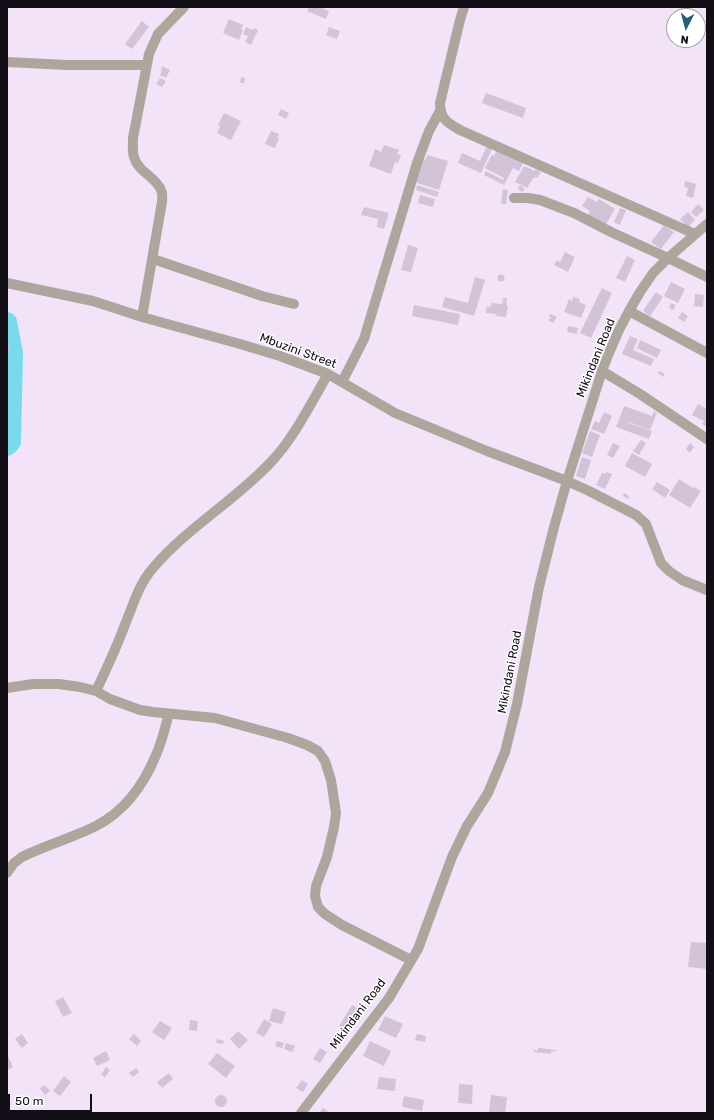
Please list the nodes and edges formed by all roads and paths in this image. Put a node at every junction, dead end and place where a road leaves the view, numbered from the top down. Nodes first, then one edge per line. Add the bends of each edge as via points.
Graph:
1 (184, 7) edge
2 (464, 7) edge
3 (7, 62) edge
4 (147, 65) junction
5 (440, 111) junction
6 (514, 198) dead end
7 (707, 224) edge
8 (695, 234) junction
9 (668, 258) junction
10 (152, 259) junction
11 (707, 277) edge
12 (7, 283) edge
13 (294, 304) dead end
14 (629, 311) junction
15 (142, 317) junction
16 (707, 353) edge
17 (602, 371) junction
18 (328, 374) junction
19 (342, 382) junction
20 (707, 439) edge
21 (567, 481) junction
22 (707, 590) edge
23 (7, 688) edge
24 (96, 690) junction
25 (169, 714) junction
26 (7, 873) edge
27 (411, 960) junction
28 (301, 1113) edge

1 - 4 street via 158,34
2 - 5 street
3 - 4 street
4 - 10 street via 132,149 135,161 162,190
5 - 8 street via 443,118 460,130
5 - 19 street via 417,163 364,339
6 - 9 street via 540,200 555,205
7 - 8 street, Mikindani Road
8 - 9 street, Mikindani Road
9 - 11 street
9 - 14 street, Mikindani Road via 653,273
10 - 13 street via 255,294
10 - 15 street
12 - 15 street, Mbuzini Street via 93,301
14 - 16 street
14 - 17 street, Mikindani Road
15 - 18 street, Mbuzini Street via 273,354
17 - 20 street
17 - 21 street, Mikindani Road
18 - 19 street, Mbuzini Street
18 - 24 street via 284,447 272,461 191,530 144,579
19 - 21 street, Mbuzini Street via 395,413
21 - 22 street, Mbuzini Street via 636,515 646,524 661,562 669,571 682,580
21 - 27 street, Mikindani Road via 539,587 517,704 505,752 488,792 452,857 418,949
23 - 24 street via 59,684
24 - 25 street via 110,699 140,710
25 - 26 street via 157,754 145,779 127,803 96,826 22,857
25 - 27 street via 215,718 240,724 288,738 318,751 325,761 331,780 336,813 327,857 316,886 318,907 342,925
27 - 28 street, Mikindani Road via 389,998

